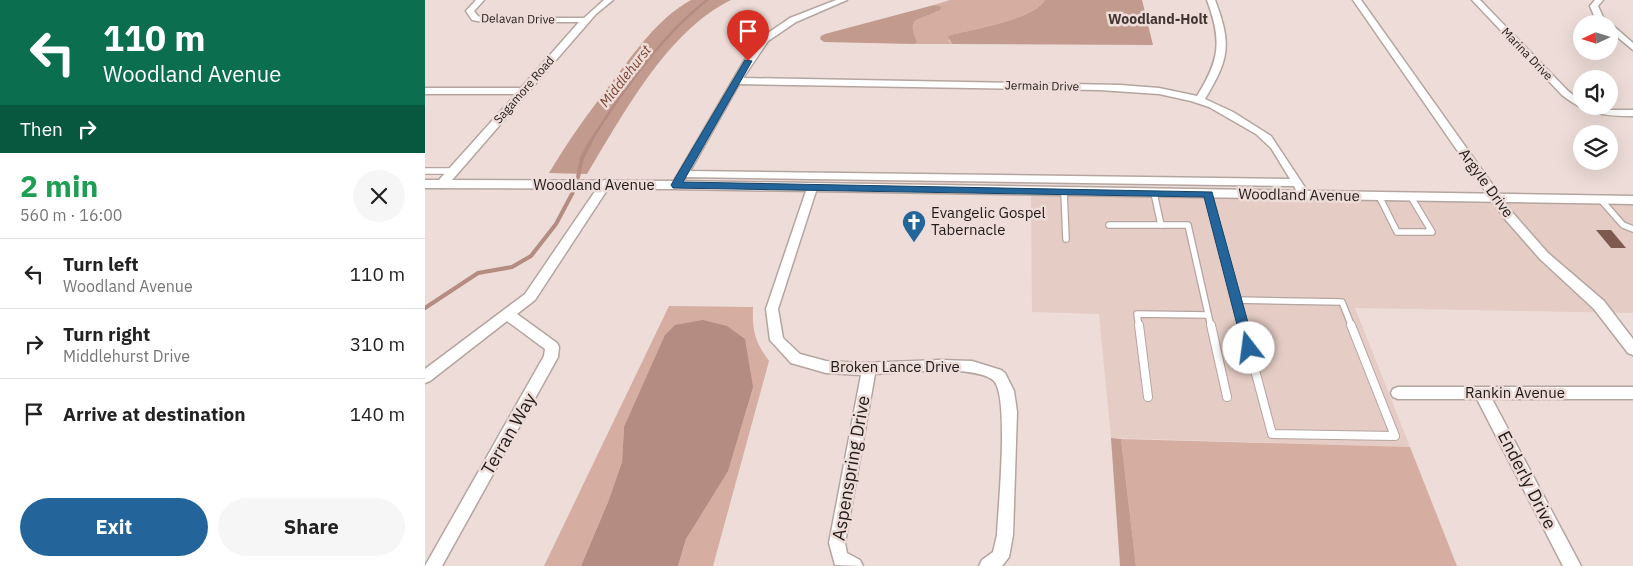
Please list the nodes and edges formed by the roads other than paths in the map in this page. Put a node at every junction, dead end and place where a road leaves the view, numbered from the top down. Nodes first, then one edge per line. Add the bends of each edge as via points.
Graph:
1 (480, 0) edge
2 (609, 0) edge
3 (843, 0) edge
4 (1211, 0) edge
5 (1357, 0) edge
6 (1476, 0) edge
7 (1599, 0) edge
8 (1598, 15) edge
9 (586, 20) junction
10 (1618, 34) edge
11 (1633, 47) edge
12 (737, 82) junction
13 (523, 90) junction
14 (425, 91) edge
15 (1573, 98) edge
16 (1200, 99) junction
17 (1618, 113) edge
18 (1633, 113) edge
19 (425, 171) edge
20 (453, 171) junction
21 (680, 180) junction
22 (1298, 183) junction
23 (425, 184) edge
24 (442, 184) junction
25 (606, 184) junction
26 (812, 188) junction
27 (1064, 192) junction
28 (1154, 193) junction
29 (1208, 194) junction
30 (1305, 195) junction
31 (1379, 196) junction
32 (1411, 197) junction
33 (1496, 198) junction
34 (1601, 200) junction
35 (1633, 200) edge
36 (1109, 225) dead end
37 (1161, 225) junction
38 (1633, 229) edge
39 (1066, 239) dead end
40 (1236, 300) junction
41 (508, 315) junction
42 (1208, 315) junction
43 (1633, 349) edge
44 (869, 368) junction
45 (425, 377) edge
46 (1398, 393) dead end
47 (1633, 393) edge
48 (1483, 394) junction
49 (1148, 397) dead end
50 (1227, 397) dead end
51 (850, 565) edge
52 (433, 566) edge
53 (988, 566) edge
54 (1572, 566) edge

1 - 9 street, Delavan Drive via 470,12 483,20
2 - 9 street, Sagamore Road
3 - 12 street via 793,20 765,39
4 - 16 street via 1224,40 1224,51 1217,73
5 - 33 street, Argyle Drive
6 - 15 street, Marina Drive
7 - 8 street via 1594,6
9 - 13 street, Sagamore Road
10 - 11 street
12 - 16 street, Jermain Drive via 1137,87
12 - 21 street
13 - 14 street
13 - 20 street, Sagamore Road
16 - 22 street, Jermain Drive via 1230,113 1269,139
17 - 18 street
19 - 20 lane
20 - 24 street, Sagamore Road
21 - 22 street
21 - 25 street, Woodland Avenue
21 - 26 street, Woodland Avenue
22 - 30 street, Jermain Drive
23 - 24 street, Woodland Avenue
24 - 25 street, Woodland Avenue
25 - 41 street via 538,287
26 - 27 street, Woodland Avenue
26 - 44 street, Broken Lance Drive via 772,309 774,335 788,354 812,365
27 - 28 street, Woodland Avenue
27 - 39 lane
28 - 29 street, Woodland Avenue
28 - 37 lane
29 - 30 street, Woodland Avenue
29 - 40 lane
30 - 31 street, Woodland Avenue
31 - 32 street, Woodland Avenue
31 - 32 lane via 1397,232 1432,232
32 - 33 street, Woodland Avenue
33 - 34 street, Woodland Avenue
33 - 43 street, Argyle Drive via 1544,256 1599,305
34 - 35 street, Woodland Avenue
34 - 38 lane via 1623,224
36 - 37 lane
37 - 42 lane via 1188,225
40 - 40 lane via 1272,434 1395,436 1343,302
41 - 45 street
41 - 52 street, Terran Way via 547,341 553,347 551,357
42 - 49 lane via 1137,314
42 - 50 lane
44 - 51 street, Aspenspring Drive via 837,542 839,557
44 - 53 street, Broken Lance Drive via 963,367 986,370 997,374 1007,390 1010,412 1005,535 1000,557
46 - 48 street, Rankin Avenue
47 - 48 street, Rankin Avenue
48 - 54 street, Enderly Drive

